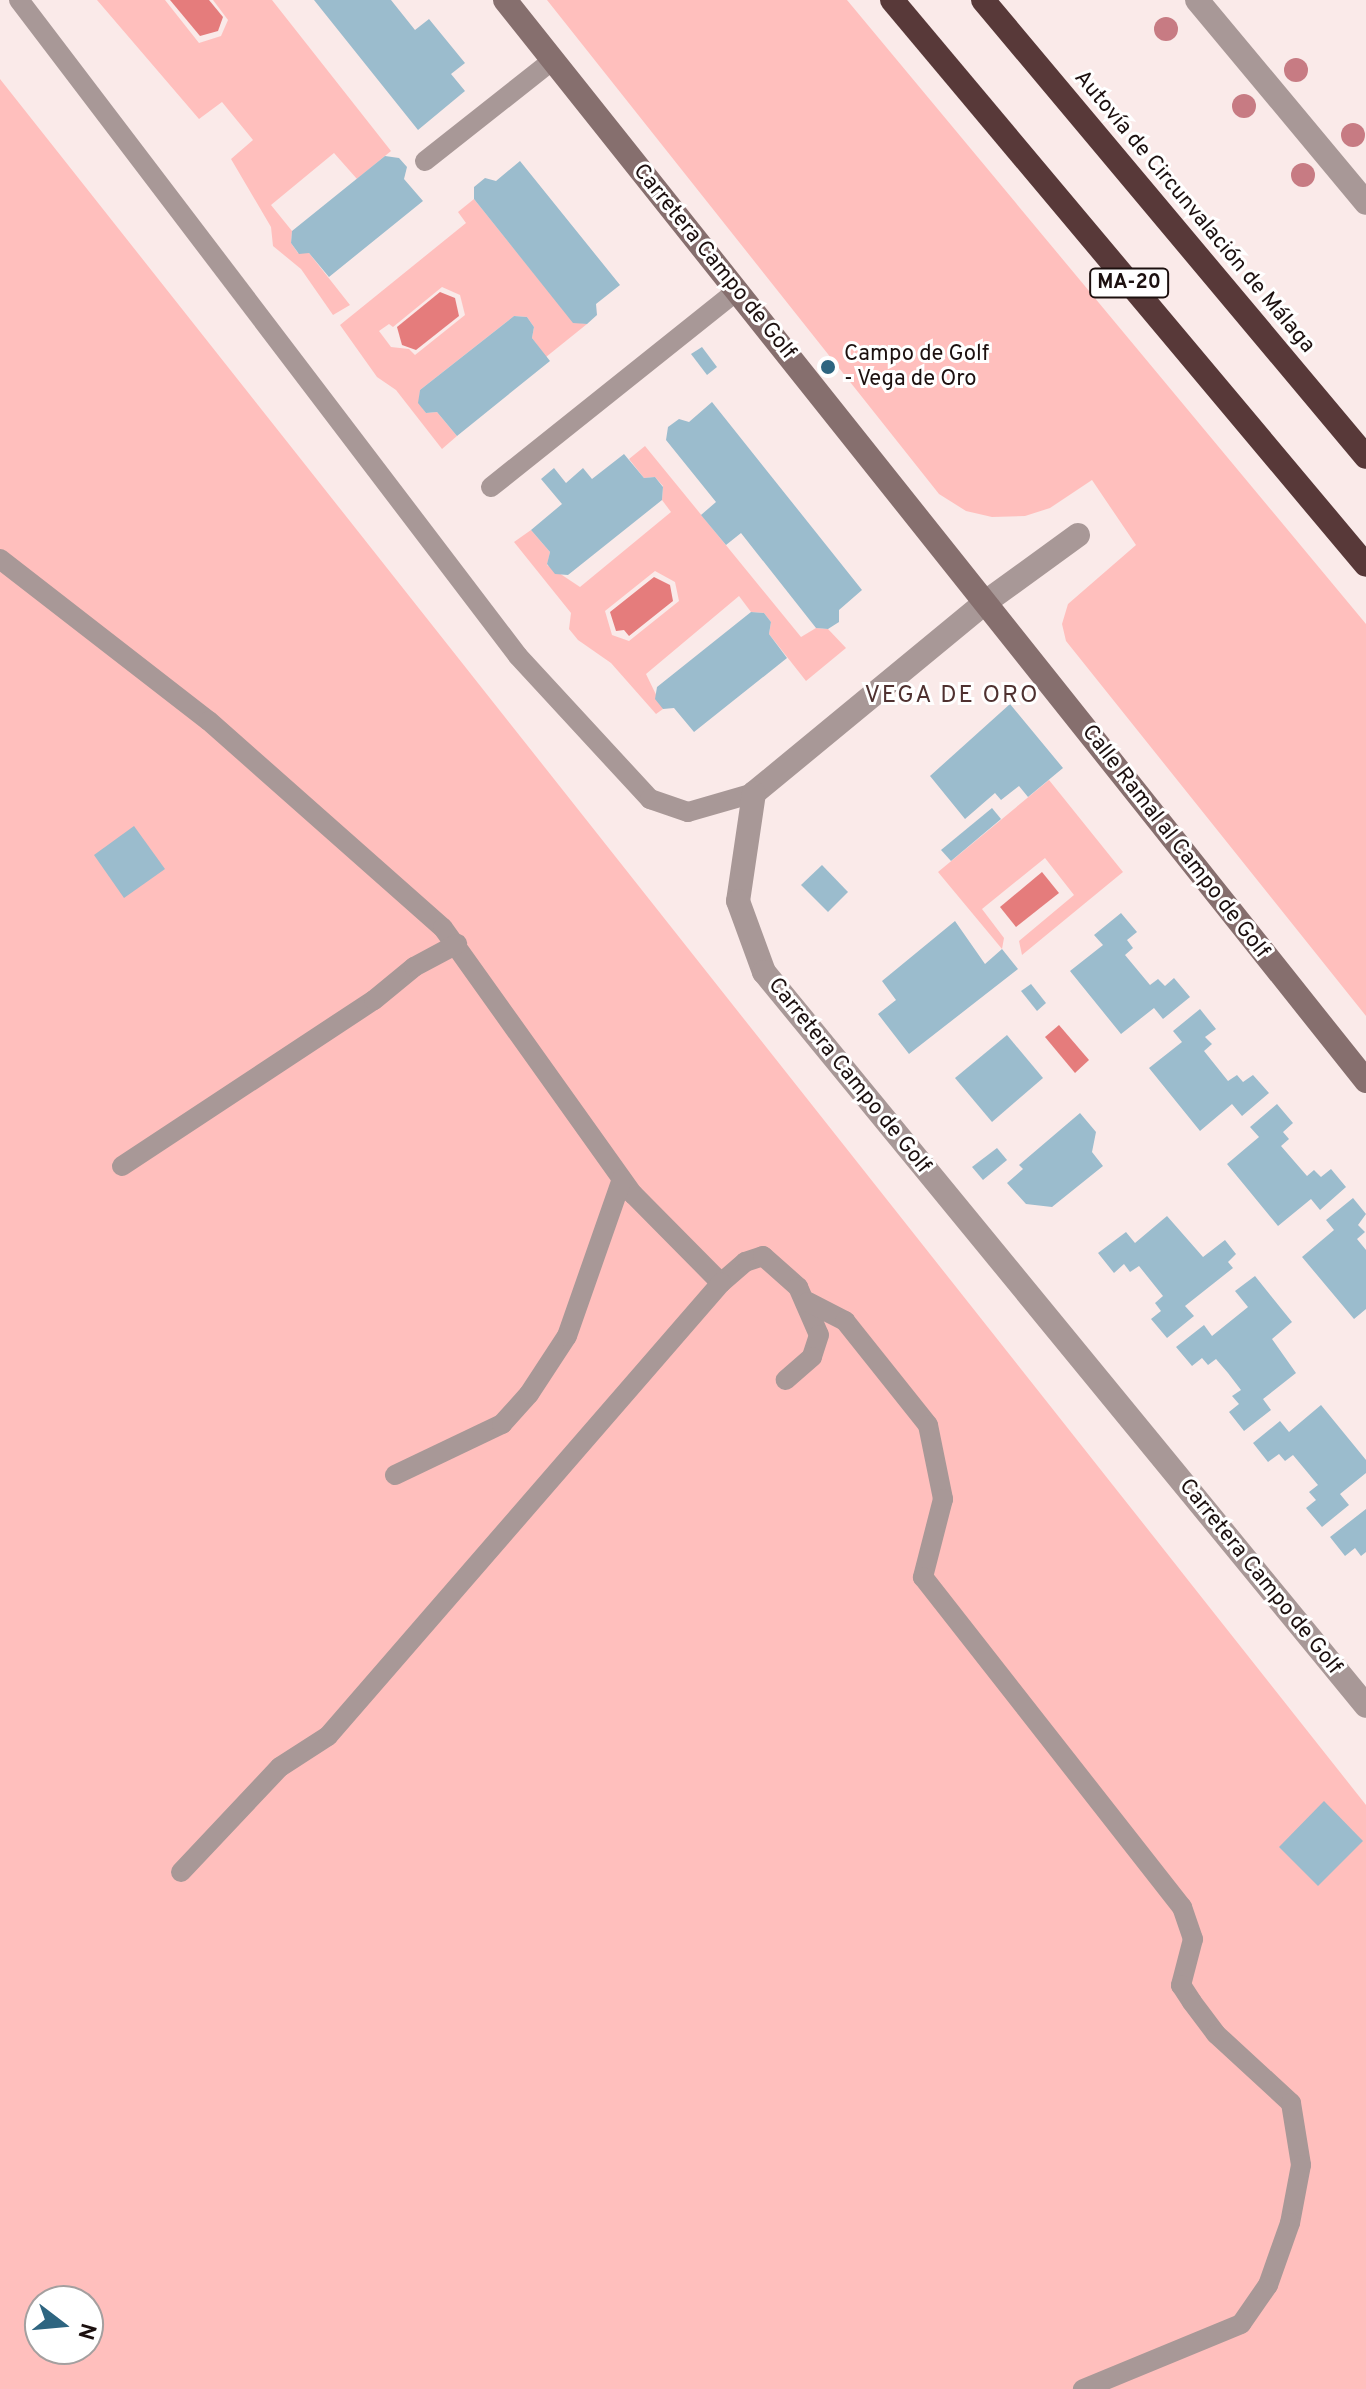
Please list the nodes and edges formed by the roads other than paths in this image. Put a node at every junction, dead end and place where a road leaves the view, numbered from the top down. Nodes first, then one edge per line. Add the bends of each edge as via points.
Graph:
1 (19, 0) edge
2 (505, 0) edge
3 (892, 0) edge
4 (983, 0) edge
5 (1197, 0) edge
6 (553, 60) junction
7 (425, 161) dead end
8 (1361, 188) edge
9 (738, 290) junction
10 (1366, 457) edge
11 (491, 487) dead end
12 (1078, 535) dead end
13 (0, 559) edge
14 (1366, 565) edge
15 (987, 601) junction
16 (754, 793) junction
17 (450, 936) junction
18 (1366, 1081) edge
19 (122, 1166) dead end
20 (622, 1179) junction
21 (721, 1283) junction
22 (808, 1302) junction
23 (786, 1380) dead end
24 (395, 1475) dead end
25 (1366, 1706) edge
26 (181, 1872) dead end
27 (1083, 2389) edge

1 - 16 lane via 518,656 650,799 688,812
2 - 6 street, Carretera Campo de Golf
3 - 14 highway, MA-20
4 - 10 highway, Autovía de Circunvalación de Málaga / MA-20
5 - 8 street
6 - 7 lane
6 - 9 street, Carretera Campo de Golf
9 - 11 lane
9 - 15 street, Carretera Campo de Golf
12 - 15 street
13 - 17 lane via 209,721
15 - 16 street
15 - 18 street, Calle Ramal al Campo de Golf
16 - 25 street, Carretera Campo de Golf via 738,901 764,972
17 - 19 lane via 374,1000
17 - 20 lane
20 - 21 lane
20 - 24 lane via 567,1336 529,1394 502,1424
21 - 22 lane via 745,1262 763,1256
21 - 26 lane via 328,1736 280,1767
22 - 23 lane via 819,1335 812,1357
22 - 27 lane via 845,1321 928,1425 943,1499 923,1577 1182,1907 1193,1939 1181,1985 1192,2002 1216,2034 1291,2103 1301,2165 1290,2223 1268,2285 1241,2324

